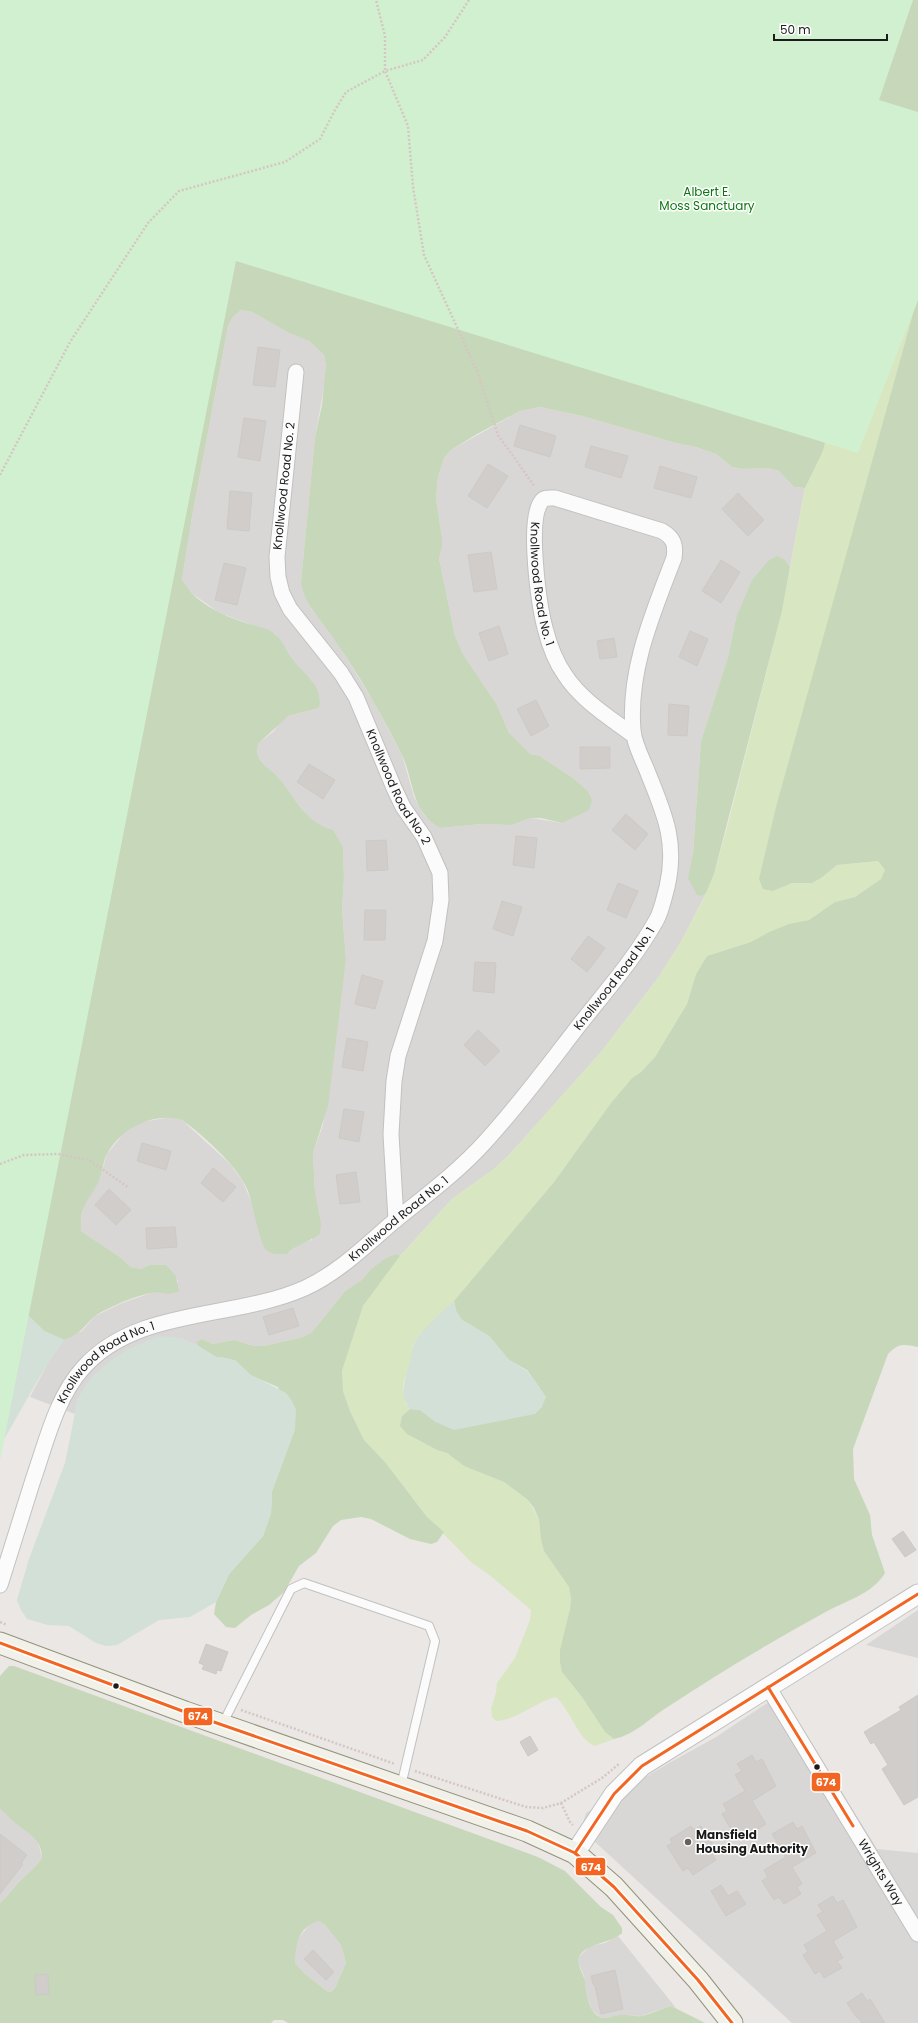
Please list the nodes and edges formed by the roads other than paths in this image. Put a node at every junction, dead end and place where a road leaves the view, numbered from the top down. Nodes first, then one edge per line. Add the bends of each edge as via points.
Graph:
1 (296, 372) dead end
2 (633, 735) junction
3 (396, 1220) junction
4 (0, 1585) edge
5 (918, 1594) edge
6 (5, 1635) edge
7 (768, 1687) junction
8 (222, 1725) junction
9 (403, 1777) junction
10 (575, 1853) junction
11 (918, 1934) edge
12 (732, 2023) edge

1 - 3 street, Knollwood Road No. 2 via 277,557 282,593 290,609 341,673 356,697 400,801 433,855 442,886 435,941 403,1040 394,1081 391,1134
2 - 2 street, Knollwood Road No. 1 via 573,686 564,675 552,651 540,606 535,556 535,524 543,499 555,498 662,531 674,542 674,558 653,614 637,669 632,704
2 - 3 street, Knollwood Road No. 1 via 670,833 670,874 658,918 634,955 485,1143
3 - 4 street, Knollwood Road No. 1 via 328,1276 306,1288 236,1309 139,1330 122,1337 99,1352 77,1376 54,1420
5 - 7 street
6 - 8 main road
7 - 10 street via 642,1766 614,1794
7 - 11 street, Wrights Way
8 - 9 main road
8 - 9 lane via 291,1589 304,1582 429,1626 435,1641
9 - 10 main road
10 - 12 main road via 614,1887 698,1980

